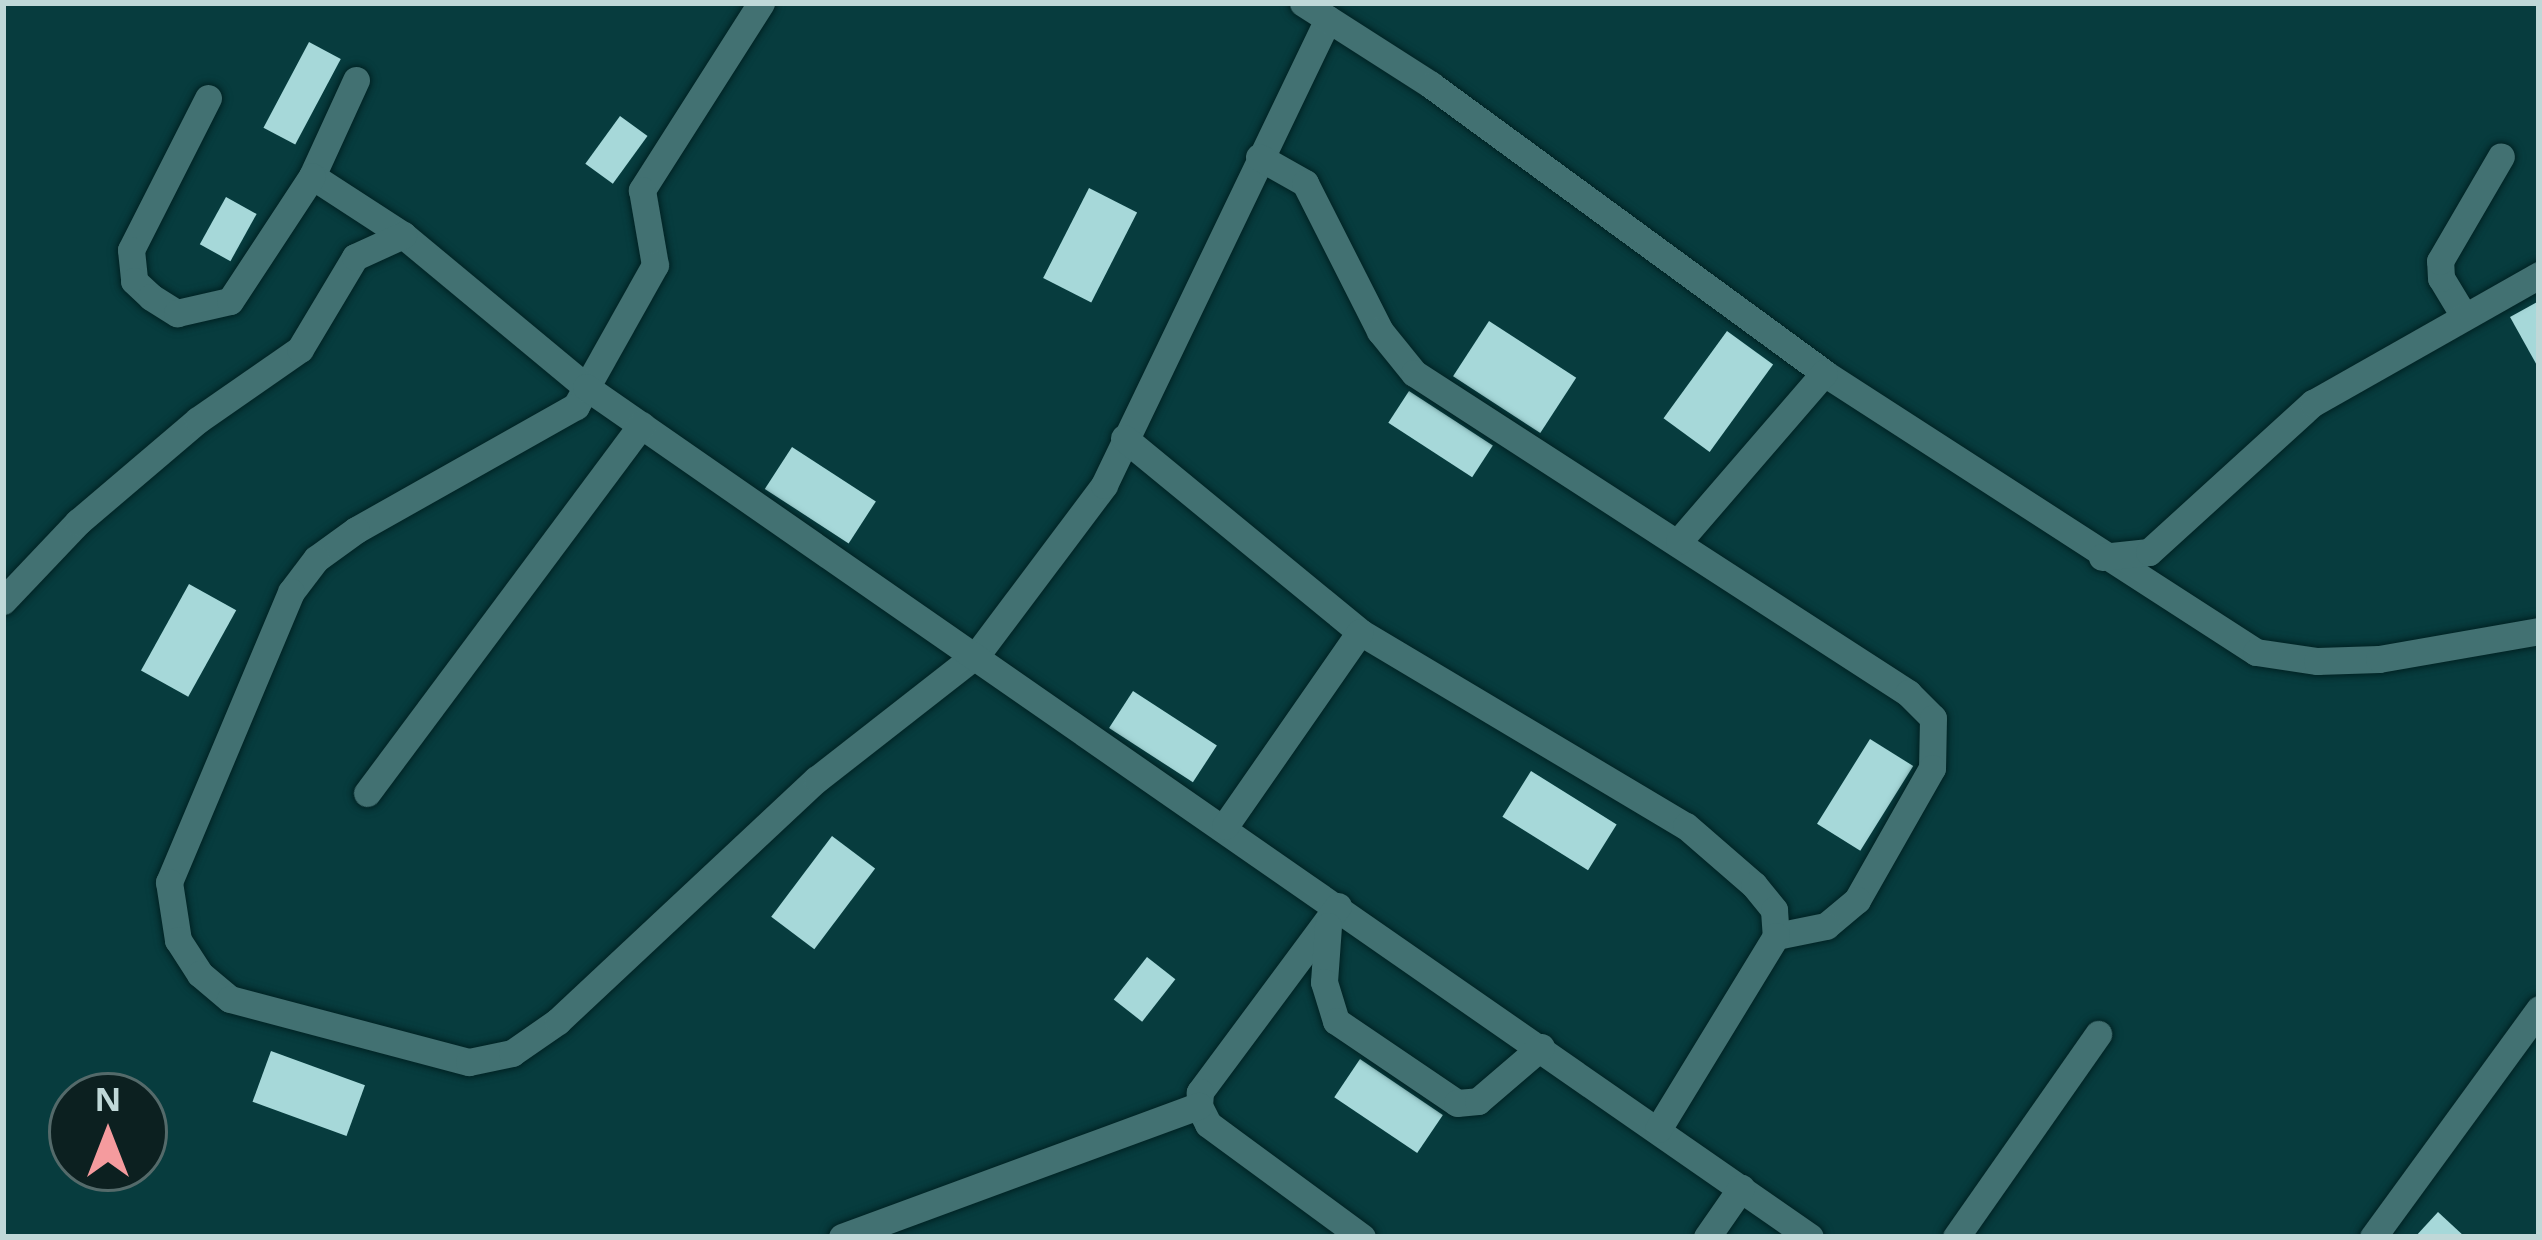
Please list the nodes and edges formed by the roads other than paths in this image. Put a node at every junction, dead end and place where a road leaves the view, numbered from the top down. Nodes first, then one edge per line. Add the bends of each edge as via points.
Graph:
1 (761, 3) edge
2 (1303, 3) edge
3 (1328, 19) junction
4 (356, 80) dead end
5 (208, 98) dead end
6 (2501, 156) dead end
7 (1259, 157) junction
8 (312, 176) junction
9 (403, 235) junction
10 (2539, 275) edge
11 (2464, 316) junction
12 (1824, 373) junction
13 (586, 387) junction
14 (641, 424) junction
15 (1124, 438) junction
16 (1679, 541) junction
17 (2162, 541) junction
18 (2099, 556) junction
19 (3, 601) edge
20 (2171, 602) junction
21 (2539, 631) edge
22 (1360, 632) junction
23 (978, 652) junction
24 (367, 793) dead end
25 (1225, 826) junction
26 (1338, 906) junction
27 (1776, 936) junction
28 (2539, 1010) edge
29 (2098, 1034) dead end
30 (1541, 1047) junction
31 (1199, 1106) junction
32 (1658, 1129) junction
33 (1742, 1188) junction
34 (842, 1237) edge
35 (1362, 1237) edge
36 (1707, 1237) edge
37 (1810, 1237) edge
38 (1956, 1237) edge
39 (2373, 1237) edge

1 - 13 lane via 642,190 656,265
2 - 3 lane
3 - 7 lane
3 - 12 lane
4 - 8 lane
5 - 8 lane via 131,250 134,280 151,297 177,313 230,302
6 - 11 lane via 2440,261
7 - 15 lane
7 - 16 lane via 1305,183 1380,331 1414,373
8 - 9 lane
9 - 13 lane
9 - 19 lane via 355,257 300,349 77,522
10 - 11 lane
11 - 17 lane via 2313,404
12 - 16 lane
12 - 18 lane
13 - 14 lane
13 - 23 lane via 568,412 356,530 316,559 291,592 170,882 178,940 230,999 469,1062 512,1053 559,1021 817,779
14 - 23 lane
14 - 24 lane
15 - 22 lane
15 - 23 lane via 1082,522
16 - 27 lane via 1908,693 1937,726 1932,768 1857,900 1826,926
17 - 18 lane via 2141,556
17 - 20 lane via 2155,574
18 - 20 lane
20 - 21 lane via 2256,652 2317,661 2379,659
22 - 25 lane
22 - 27 lane via 1686,826 1754,885 1774,910
23 - 25 lane
25 - 26 lane
26 - 30 lane
26 - 30 lane via 1324,939 1324,982 1330,1012 1345,1028 1460,1104 1509,1079
26 - 31 lane via 1200,1092
27 - 32 lane
28 - 39 lane
29 - 38 lane
30 - 32 lane
31 - 34 lane
31 - 35 lane via 1208,1124
32 - 33 lane
33 - 36 lane
33 - 37 lane

